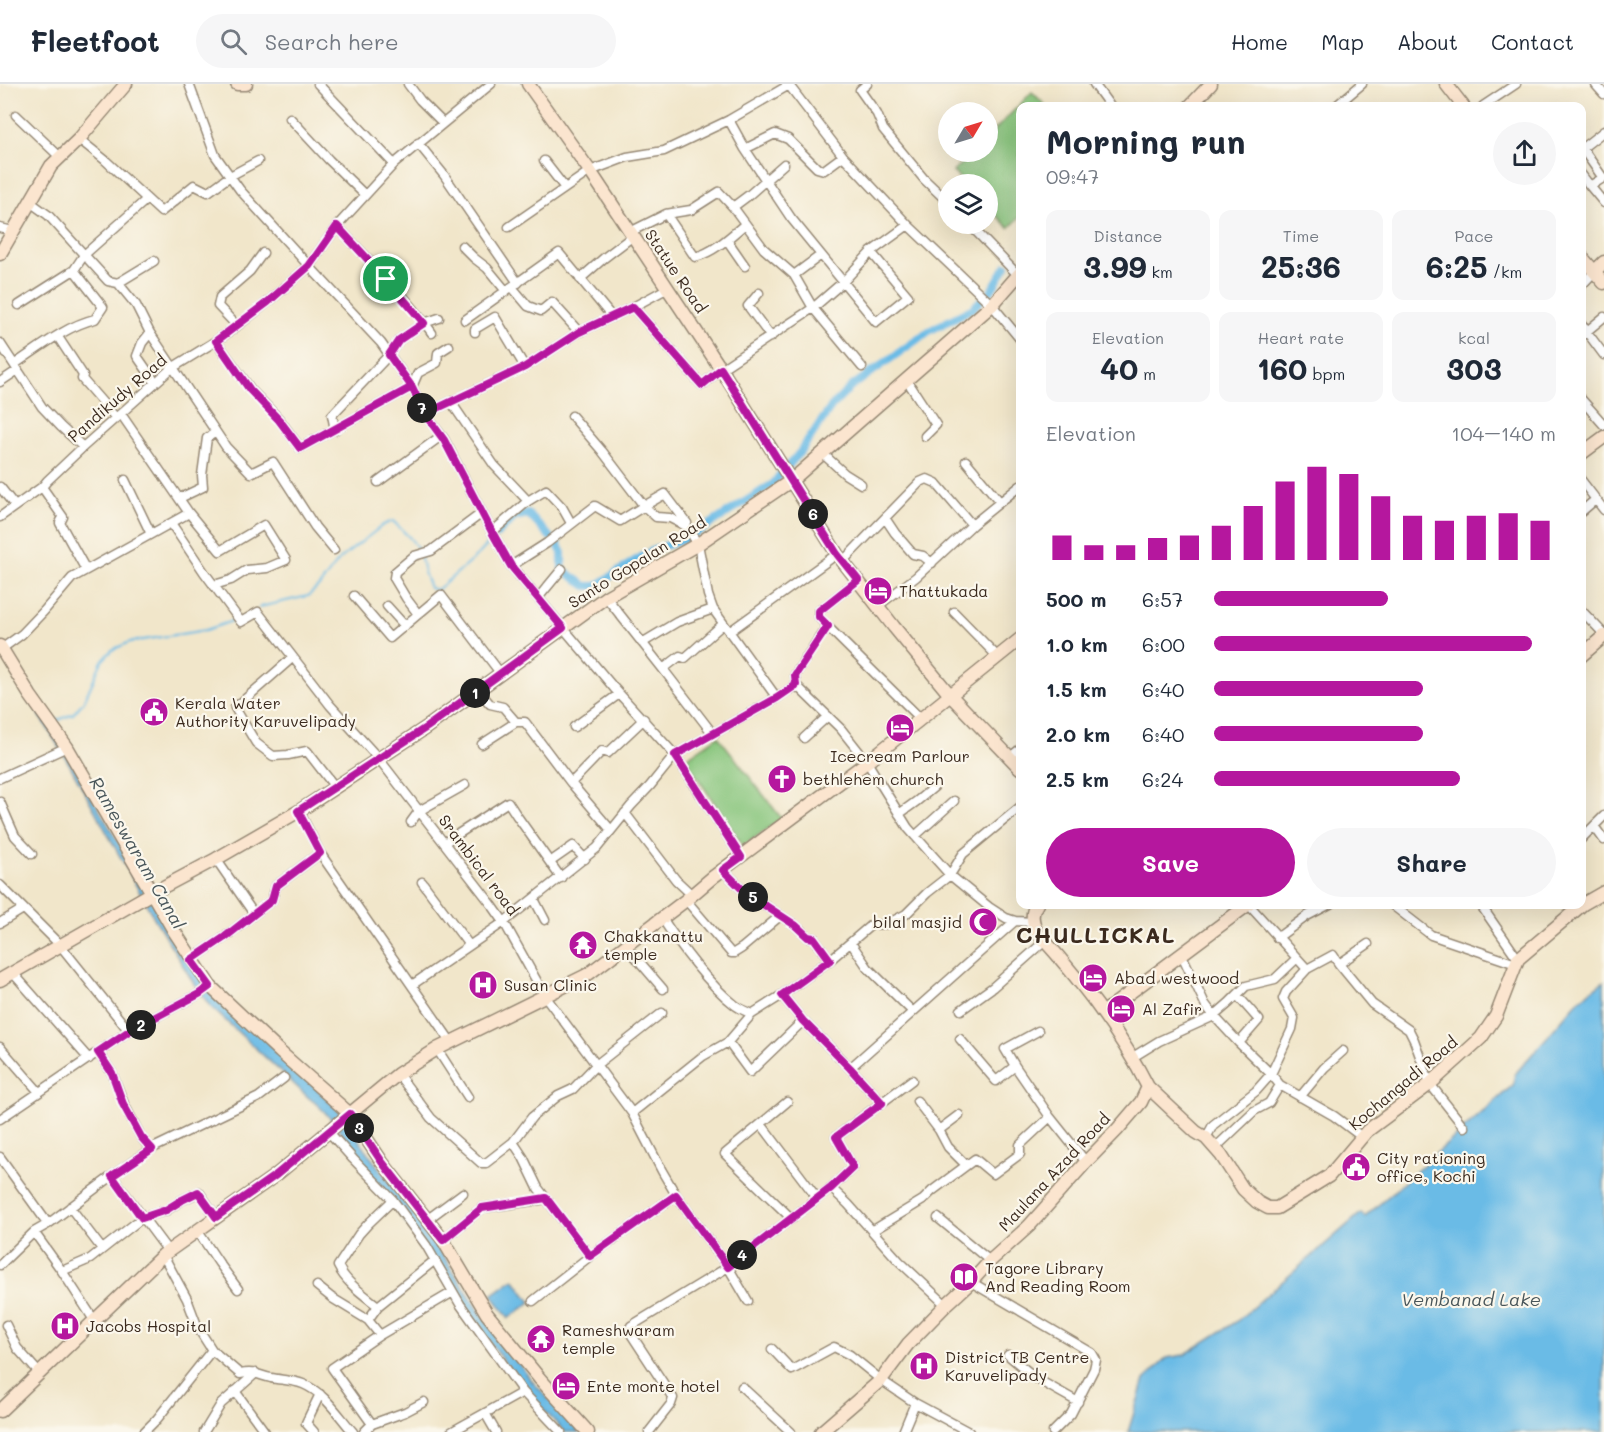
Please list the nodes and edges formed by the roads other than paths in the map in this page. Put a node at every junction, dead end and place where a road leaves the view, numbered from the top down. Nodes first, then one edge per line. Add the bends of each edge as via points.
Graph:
1 (126, 84) edge
2 (189, 84) edge
3 (318, 84) edge
4 (408, 84) edge
5 (491, 84) edge
6 (528, 84) edge
7 (867, 84) edge
8 (1094, 84) edge
9 (1211, 84) edge
10 (1362, 84) edge
11 (1446, 84) edge
12 (1516, 84) edge
13 (788, 85) edge
14 (1596, 85) edge
15 (1604, 94) edge
16 (1107, 102) edge
17 (1194, 102) edge
18 (1345, 102) edge
19 (1460, 102) edge
20 (1488, 102) edge
21 (16, 115) dead end
22 (290, 118) dead end
23 (729, 120) junction
24 (443, 123) junction
25 (1604, 131) edge
26 (78, 139) junction
27 (418, 143) junction
28 (1586, 144) edge
29 (745, 149) junction
30 (1586, 155) edge
31 (843, 156) junction
32 (60, 157) junction
33 (258, 161) dead end
34 (544, 161) dead end
35 (394, 164) junction
36 (783, 164) dead end
37 (590, 171) junction
38 (230, 176) junction
39 (766, 181) junction
40 (1586, 181) edge
41 (1590, 186) junction
42 (565, 188) junction
43 (938, 192) edge
44 (365, 195) junction
45 (147, 199) junction
46 (30, 202) junction
47 (1604, 204) edge
48 (733, 207) junction
49 (666, 214) junction
50 (745, 224) junction
51 (909, 225) junction
52 (337, 226) junction
53 (509, 227) dead end
54 (0, 228) edge
55 (13, 231) junction
56 (631, 234) junction
57 (979, 234) edge
58 (727, 240) junction
59 (462, 246) dead end
60 (871, 252) junction
61 (263, 253) dead end
62 (0, 254) edge
63 (84, 255) junction
64 (821, 255) junction
65 (1586, 259) edge
66 (154, 261) dead end
67 (309, 266) junction
68 (745, 266) dead end
69 (1599, 267) edge
70 (74, 270) junction
71 (1016, 271) edge
72 (794, 275) junction
73 (1016, 277) edge
74 (580, 279) junction
75 (1586, 281) edge
76 (843, 282) junction
77 (118, 283) junction
78 (1604, 283) edge
79 (512, 287) junction
80 (668, 288) junction
81 (759, 293) dead end
82 (19, 305) dead end
83 (992, 305) junction
84 (633, 307) junction
85 (813, 308) junction
86 (612, 317) junction
87 (1604, 317) edge
88 (439, 318) dead end
89 (465, 320) dead end
90 (424, 323) junction
91 (237, 326) junction
92 (1586, 328) edge
93 (475, 332) dead end
94 (579, 332) junction
95 (150, 333) junction
96 (432, 333) dead end
97 (1016, 334) edge
98 (1586, 334) edge
99 (58, 337) junction
100 (771, 337) junction
101 (216, 341) junction
102 (0, 343) edge
103 (449, 346) dead end
104 (389, 355) junction
105 (1604, 355) edge
106 (17, 367) junction
107 (525, 367) junction
108 (862, 367) dead end
109 (172, 368) junction
110 (721, 369) junction
111 (906, 379) junction
112 (0, 382) edge
113 (155, 382) junction
114 (412, 387) junction
115 (451, 402) junction
116 (1586, 405) edge
117 (425, 414) junction
118 (118, 416) junction
119 (572, 416) dead end
120 (1604, 425) edge
121 (335, 430) junction
122 (216, 432) junction
123 (441, 435) junction
124 (925, 436) dead end
125 (1602, 441) edge
126 (83, 447) junction
127 (1586, 451) edge
128 (822, 453) junction
129 (966, 461) dead end
130 (125, 480) dead end
131 (792, 480) junction
132 (378, 482) dead end
133 (861, 484) dead end
134 (0, 487) edge
135 (42, 487) junction
136 (1586, 487) edge
137 (1016, 489) edge
138 (180, 498) junction
139 (1595, 500) junction
140 (528, 501) junction
141 (1000, 502) junction
142 (15, 506) junction
143 (644, 506) junction
144 (1586, 508) edge
145 (1604, 510) edge
146 (189, 513) junction
147 (482, 513) junction
148 (0, 517) edge
149 (885, 518) junction
150 (171, 522) junction
151 (571, 523) junction
152 (972, 525) junction
153 (492, 532) junction
154 (151, 534) junction
155 (692, 535) junction
156 (334, 550) dead end
157 (840, 557) junction
158 (932, 563) junction
159 (511, 566) junction
160 (562, 569) dead end
161 (86, 570) junction
162 (858, 580) junction
163 (214, 585) junction
164 (354, 596) dead end
165 (606, 597) junction
166 (538, 598) junction
167 (387, 606) dead end
168 (878, 606) junction
169 (713, 609) junction
170 (954, 612) dead end
171 (418, 614) junction
172 (1586, 616) edge
173 (723, 624) junction
174 (405, 626) junction
175 (828, 626) junction
176 (563, 628) junction
177 (729, 632) junction
178 (1603, 638) edge
179 (1016, 642) edge
180 (642, 643) junction
181 (1, 648) edge
182 (1586, 652) edge
183 (998, 657) junction
184 (292, 658) junction
185 (663, 669) junction
186 (501, 674) junction
187 (796, 685) junction
188 (478, 690) junction
189 (620, 694) junction
190 (950, 695) junction
191 (777, 698) junction
192 (828, 716) junction
193 (644, 719) junction
194 (921, 719) junction
195 (516, 722) junction
196 (574, 727) dead end
197 (713, 734) junction
198 (804, 738) dead end
199 (482, 744) dead end
200 (64, 749) junction
201 (1015, 753) edge
202 (675, 755) junction
203 (379, 759) junction
204 (867, 762) junction
205 (0, 778) edge
206 (572, 783) junction
207 (465, 785) dead end
208 (934, 787) dead end
209 (335, 788) junction
210 (954, 801) dead end
211 (0, 802) edge
212 (1016, 810) edge
213 (298, 811) junction
214 (419, 811) junction
215 (625, 813) junction
216 (899, 814) junction
217 (1604, 816) edge
218 (411, 822) dead end
219 (1594, 826) junction
220 (611, 830) junction
221 (1586, 834) edge
222 (915, 836) junction
223 (1604, 840) edge
224 (444, 843) junction
225 (320, 853) junction
226 (32, 854) dead end
227 (741, 857) junction
228 (585, 859) junction
229 (216, 860) junction
230 (550, 862) junction
231 (723, 870) junction
232 (950, 875) junction
233 (561, 878) junction
234 (422, 882) dead end
235 (0, 885) edge
236 (1604, 892) edge
237 (147, 896) junction
238 (689, 897) junction
239 (534, 899) junction
240 (1586, 900) edge
241 (23, 909) junction
242 (1034, 909) edge
243 (1242, 909) edge
244 (1252, 909) edge
245 (1320, 909) edge
246 (1397, 909) edge
247 (1483, 909) edge
248 (1574, 909) edge
249 (254, 914) junction
250 (780, 916) junction
251 (662, 918) junction
252 (545, 920) dead end
253 (1015, 921) junction
254 (504, 922) junction
255 (1033, 922) junction
256 (0, 923) edge
257 (1277, 938) junction
258 (1045, 941) junction
259 (851, 943) junction
260 (1368, 944) dead end
261 (60, 945) junction
262 (469, 945) junction
263 (626, 946) junction
264 (1181, 953) junction
265 (1297, 958) junction
266 (191, 960) junction
267 (830, 960) junction
268 (1517, 962) junction
269 (1339, 964) junction
270 (1307, 969) junction
271 (13, 973) junction
272 (0, 980) edge
273 (412, 985) junction
274 (210, 986) junction
275 (663, 989) dead end
276 (782, 995) junction
277 (1237, 995) junction
278 (545, 996) junction
279 (961, 1010) dead end
280 (913, 1012) junction
281 (1104, 1012) junction
282 (662, 1013) dead end
283 (752, 1014) junction
284 (1214, 1016) junction
285 (803, 1021) junction
286 (129, 1031) junction
287 (1038, 1031) dead end
288 (960, 1039) dead end
289 (452, 1042) junction
290 (728, 1042) junction
291 (1239, 1043) junction
292 (1, 1049) edge
293 (437, 1049) junction
294 (1343, 1051) dead end
295 (98, 1052) junction
296 (1133, 1058) junction
297 (88, 1059) junction
298 (596, 1065) junction
299 (1015, 1066) junction
300 (850, 1068) junction
301 (398, 1074) junction
302 (1271, 1074) junction
303 (284, 1078) dead end
304 (912, 1080) dead end
305 (1430, 1084) junction
306 (1280, 1085) junction
307 (1149, 1087) junction
308 (39, 1092) junction
309 (468, 1097) dead end
310 (1300, 1097) junction
311 (917, 1101) dead end
312 (787, 1102) dead end
313 (882, 1103) junction
314 (632, 1113) junction
315 (959, 1114) dead end
316 (349, 1115) junction
317 (1050, 1117) junction
318 (0, 1119) edge
319 (761, 1124) junction
320 (1464, 1127) dead end
321 (329, 1130) junction
322 (939, 1130) junction
323 (1362, 1137) junction
324 (513, 1142) junction
325 (1210, 1144) junction
326 (152, 1149) junction
327 (0, 1157) edge
328 (1086, 1162) junction
329 (966, 1165) junction
330 (112, 1176) junction
331 (831, 1188) junction
332 (462, 1193) dead end
333 (676, 1195) junction
334 (546, 1198) junction
335 (817, 1198) junction
336 (393, 1200) junction
337 (70, 1207) junction
338 (216, 1217) junction
339 (142, 1218) junction
340 (791, 1218) junction
341 (938, 1218) dead end
342 (428, 1219) junction
343 (48, 1224) junction
344 (197, 1230) junction
345 (872, 1231) junction
346 (34, 1232) junction
347 (443, 1240) junction
348 (102, 1249) junction
349 (165, 1253) junction
350 (590, 1256) junction
351 (435, 1260) junction
352 (990, 1261) junction
353 (0, 1265) edge
354 (728, 1267) junction
355 (62, 1271) junction
356 (971, 1282) junction
357 (317, 1286) dead end
358 (238, 1289) dead end
359 (453, 1292) junction
360 (533, 1301) dead end
361 (748, 1302) dead end
362 (946, 1305) junction
363 (378, 1306) junction
364 (94, 1320) junction
365 (368, 1320) junction
366 (6, 1325) dead end
367 (380, 1335) junction
368 (772, 1349) dead end
369 (212, 1350) junction
370 (1008, 1355) dead end
371 (39, 1373) junction
372 (256, 1373) junction
373 (881, 1380) junction
374 (742, 1387) dead end
375 (235, 1391) junction
376 (523, 1392) junction
377 (320, 1394) junction
378 (424, 1402) dead end
379 (1078, 1402) junction
380 (915, 1403) junction
381 (0, 1411) edge
382 (485, 1413) junction
383 (374, 1424) junction
384 (144, 1432) edge
385 (204, 1432) edge
386 (265, 1432) edge
387 (314, 1432) edge
388 (353, 1432) edge
389 (364, 1432) edge
390 (381, 1432) edge
391 (451, 1432) edge
392 (496, 1432) edge
393 (561, 1432) edge
394 (588, 1432) edge
395 (649, 1432) edge
396 (791, 1432) edge
397 (821, 1432) edge
398 (903, 1432) edge
399 (969, 1432) edge
400 (1053, 1432) edge

1 - 26 street
2 - 38 street via 215,155
3 - 35 street
4 - 24 street
5 - 24 street, Pandikudy Road
6 - 37 street, Statue Road
7 - 43 street via 860,90 883,129
8 - 16 street
9 - 17 street
10 - 18 street
11 - 19 street
12 - 20 street
13 - 23 street
13 - 31 street
14 - 15 street
21 - 32 street
22 - 44 street
23 - 29 street
23 - 37 street via 664,151 627,157
24 - 27 street, Pandikudy Road
25 - 28 street
26 - 32 street
26 - 45 street
27 - 35 street, Pandikudy Road
27 - 79 street via 444,175
29 - 31 street via 776,135 788,139 817,168 824,170
29 - 39 street
30 - 41 street via 1603,178
31 - 51 street
32 - 46 street
33 - 38 street
34 - 42 street
35 - 44 street, Pandikudy Road
36 - 39 street
37 - 42 street
37 - 56 street, Statue Road
38 - 45 street via 207,192 194,185 161,212
38 - 67 street
39 - 48 street
39 - 64 street
40 - 41 street
41 - 47 street
42 - 53 street
44 - 52 street, Pandikudy Road
45 - 63 street
46 - 55 street
46 - 63 street via 48,215
48 - 49 street via 719,192 691,210
48 - 50 street
49 - 56 street
49 - 58 street via 695,256
50 - 58 street
50 - 72 street via 764,249
51 - 60 street
51 - 83 street
52 - 67 street, Pandikudy Road
52 - 90 street
54 - 55 street
55 - 62 street
56 - 74 street
56 - 80 street, Statue Road
57 - 71 street
58 - 68 street
59 - 79 street
60 - 76 street
60 - 76 street via 908,296 876,322
61 - 91 street via 250,271 220,297 218,306
63 - 70 street
63 - 77 street via 108,281
64 - 72 street
64 - 76 street
65 - 69 street
66 - 77 street
67 - 91 street, Pandikudy Road
67 - 104 street
69 - 75 street
69 - 78 street
70 - 82 street
70 - 99 street via 103,307 95,319
72 - 85 street
73 - 83 street, Santo Gopalan Road
74 - 79 street via 559,253
74 - 86 street
76 - 85 street
77 - 95 street via 136,305
79 - 89 street
79 - 94 street via 528,306 541,311 552,302
80 - 84 street
80 - 110 street, Statue Road
81 - 100 street via 747,306
83 - 97 street
83 - 111 street, Santo Gopalan Road
84 - 86 street
84 - 110 street via 702,385
85 - 100 street
85 - 108 street
86 - 94 street
87 - 92 street
88 - 90 street
90 - 96 street
90 - 104 street via 399,340
91 - 101 street, Pandikudy Road
93 - 107 street via 475,328 495,317
94 - 107 street
95 - 109 street
95 - 113 street via 137,356
98 - 105 street
99 - 106 street
99 - 118 street via 82,379
100 - 110 street
101 - 109 street, Pandikudy Road
101 - 121 street via 250,390 300,448
102 - 106 street
103 - 114 street via 438,353 437,363 418,373
104 - 114 street
104 - 121 street via 332,415
106 - 112 street
106 - 126 street via 42,407
107 - 115 street
109 - 113 street, Pandikudy Road
109 - 122 street
110 - 131 street, Statue Road
111 - 124 street via 936,425
111 - 128 street, Santo Gopalan Road
113 - 118 street, Pandikudy Road
114 - 117 street
114 - 121 street
115 - 117 street
115 - 140 street via 494,465
116 - 120 street
117 - 123 street
118 - 126 street, Pandikudy Road
118 - 138 street
119 - 143 street
122 - 138 street via 207,438 203,487
122 - 156 street via 251,473 273,462
123 - 132 street
123 - 147 street
125 - 127 street
126 - 135 street, Pandikudy Road
128 - 131 street, Santo Gopalan Road
128 - 133 street
129 - 141 street
130 - 154 street
131 - 155 street, Santo Gopalan Road
131 - 157 street, Statue Road
134 - 142 street
135 - 142 street, Pandikudy Road
135 - 161 street via 63,517 60,524
136 - 139 street
137 - 141 street
138 - 146 street
139 - 144 street
139 - 145 street
140 - 151 street via 546,490
140 - 153 street
141 - 152 street
142 - 148 street, Pandikudy Road
143 - 151 street via 620,521 595,506
143 - 155 street via 656,517 670,518 686,526
143 - 155 street via 665,494
146 - 150 street
146 - 163 street via 220,551 264,525 286,560 267,568 247,570
147 - 153 street
147 - 171 street via 395,572 393,578
149 - 152 street via 927,479 936,483
149 - 157 street
149 - 158 street via 913,554
150 - 154 street
150 - 163 street
151 - 159 street
152 - 158 street
153 - 159 street
154 - 161 street
155 - 165 street, Santo Gopalan Road
155 - 169 street
157 - 162 street, Statue Road
157 - 177 street
158 - 168 street
159 - 166 street
160 - 166 street
161 - 181 street via 72,578 22,634
162 - 168 street, Statue Road
162 - 175 street via 819,611 819,617
163 - 184 street, Srambical road via 238,619 258,612
164 - 174 street via 390,638
165 - 176 street, Santo Gopalan Road
165 - 180 street
166 - 176 street
167 - 174 street
168 - 190 street, Statue Road
169 - 173 street
169 - 180 street via 677,622
170 - 183 street
171 - 174 street
171 - 186 street via 441,595
172 - 178 street
173 - 177 street
173 - 185 street via 685,658 680,656
175 - 187 street via 795,675
175 - 194 street
176 - 186 street, Santo Gopalan Road
176 - 189 street
177 - 191 street
178 - 182 street
179 - 183 street
180 - 185 street
181 - 200 street
183 - 190 street
184 - 203 street, Srambical road
184 - 209 street via 236,708 256,742 273,756 307,751
185 - 197 street
186 - 188 street, Santo Gopalan Road
187 - 191 street
187 - 192 street
188 - 195 street via 490,704 503,707
188 - 203 street, Santo Gopalan Road
189 - 193 street
189 - 196 street
190 - 194 street
190 - 201 street, Statue Road
191 - 197 street
192 - 198 street
192 - 204 street
193 - 202 street
193 - 206 street via 608,753 602,751 594,758
194 - 204 street
195 - 199 street
195 - 206 street via 525,722
197 - 202 street
200 - 205 street
200 - 237 street
202 - 215 street
202 - 227 street
203 - 209 street, Santo Gopalan Road
203 - 214 street, Srambical road
204 - 216 street
204 - 227 street
206 - 220 street
207 - 214 street
208 - 216 street
209 - 213 street, Santo Gopalan Road
210 - 222 street
211 - 226 street via 15,836
212 - 232 street via 963,854
213 - 225 street
213 - 229 street, Santo Gopalan Road
214 - 218 street
214 - 224 street, Srambical road
215 - 220 street
215 - 238 street
216 - 222 street
217 - 219 street
219 - 221 street
219 - 223 street
220 - 228 street
222 - 232 street
224 - 230 street via 508,802
224 - 254 street, Srambical road
225 - 249 street via 276,886 272,900
225 - 273 street
227 - 231 street
228 - 230 street via 573,846
228 - 233 street
229 - 237 street, Santo Gopalan Road
229 - 249 street
230 - 233 street
231 - 238 street
231 - 250 street via 746,893
232 - 253 street via 989,907
232 - 259 street via 906,914 887,924 871,925
233 - 239 street
234 - 262 street
235 - 241 street
236 - 240 street, Kochangadi Road
237 - 261 street, Santo Gopalan Road
237 - 266 street
238 - 250 street via 731,953
238 - 251 street
239 - 252 street
239 - 254 street
241 - 256 street
241 - 261 street
242 - 255 street
243 - 264 street
244 - 257 street
245 - 257 street
246 - 268 street via 1431,935
247 - 268 street
248 - 268 street, Kochangadi Road
249 - 266 street
250 - 267 street via 814,938
251 - 263 street
251 - 283 street via 714,986
253 - 255 street
253 - 280 street
254 - 262 street
254 - 278 street, Srambical road
255 - 258 street
257 - 265 street
258 - 279 street
258 - 281 street
259 - 267 street
259 - 280 street via 868,968
260 - 269 street
261 - 271 street, Santo Gopalan Road
261 - 286 street
262 - 273 street
263 - 275 street
263 - 278 street via 587,975
264 - 281 street
264 - 284 street
265 - 270 street
265 - 277 street via 1275,979 1245,986
266 - 274 street
267 - 276 street
268 - 305 street, Kochangadi Road via 1488,1029
269 - 270 street via 1333,955
269 - 305 street via 1372,1004 1409,1030
270 - 302 street via 1283,999 1294,1018
271 - 272 street, Santo Gopalan Road
271 - 297 street
273 - 289 street
274 - 286 street
274 - 316 street
276 - 283 street
276 - 285 street
277 - 284 street
277 - 291 street via 1259,1020
278 - 289 street
278 - 298 street, Srambical road
280 - 300 street
281 - 296 street
282 - 298 street
283 - 290 street
284 - 291 street
284 - 296 street via 1159,1041
285 - 290 street via 750,1072
285 - 300 street
286 - 295 street
287 - 299 street via 1005,1049
288 - 299 street via 996,1081
289 - 293 street
290 - 314 street via 703,1056
291 - 302 street
292 - 308 street
293 - 301 street
293 - 309 street
294 - 310 street
295 - 297 street
295 - 326 street via 112,1073 141,1137
296 - 307 street
297 - 308 street
298 - 314 street, Srambical road
298 - 324 street via 573,1089 532,1118
299 - 317 street
300 - 313 street
301 - 316 street
301 - 324 street via 431,1119 481,1162 486,1163
302 - 306 street
302 - 325 street via 1213,1125
303 - 326 street via 259,1098
304 - 313 street
305 - 320 street
305 - 323 street, Kochangadi Road
306 - 310 street
306 - 325 street via 1269,1103
307 - 325 street, Kochangadi Road
307 - 328 street, Maulana Azad Road via 1141,1102
308 - 318 street
310 - 323 street
311 - 322 street
312 - 319 street
313 - 331 street via 836,1137 853,1167
314 - 333 street, Srambical road
315 - 322 street
316 - 321 street
316 - 342 street
317 - 328 street
317 - 329 street via 1020,1145 1020,1154 993,1174 975,1159
319 - 335 street
319 - 340 street via 725,1154
321 - 336 street
321 - 338 street via 276,1175
322 - 329 street via 948,1147
323 - 325 street, Kochangadi Road via 1329,1176 1277,1208 1257,1202 1243,1189
324 - 334 street
326 - 330 street
327 - 343 street
328 - 352 street, Maulana Azad Road via 1029,1226
329 - 345 street via 923,1200
330 - 337 street
330 - 339 street
331 - 335 street
331 - 345 street
332 - 342 street
333 - 350 street
333 - 354 street, Srambical road
334 - 347 street via 482,1208
334 - 350 street
335 - 340 street
336 - 351 street
336 - 363 street via 359,1234 338,1266
337 - 343 street
337 - 348 street
338 - 339 street via 198,1192
338 - 344 street
339 - 348 street
339 - 349 street
340 - 354 street
341 - 352 street
342 - 347 street
343 - 346 street
344 - 349 street
344 - 358 street
345 - 362 street
346 - 353 street
346 - 355 street
347 - 394 street via 487,1314
348 - 355 street
349 - 364 street
349 - 369 street via 198,1328
350 - 360 street
351 - 359 street
351 - 363 street
352 - 356 street, Maulana Azad Road
354 - 361 street, Srambical road
354 - 395 street via 629,1330 673,1398
355 - 364 street
356 - 362 street, Maulana Azad Road
356 - 379 street via 1092,1353 1096,1360 1094,1369
357 - 365 street
359 - 367 street
359 - 376 street
362 - 373 street, Maulana Azad Road via 908,1344
363 - 365 street
364 - 371 street
365 - 367 street
366 - 371 street via 16,1348
367 - 383 street via 332,1368
368 - 373 street via 792,1370 834,1347
369 - 372 street via 240,1374
369 - 384 street
370 - 379 street via 1037,1379
371 - 381 street
372 - 375 street
372 - 377 street via 302,1383
373 - 380 street
373 - 397 street, Maulana Azad Road
374 - 396 street
375 - 385 street
375 - 386 street
376 - 382 street
376 - 393 street
377 - 387 street via 306,1423
377 - 388 street
378 - 383 street
379 - 400 street
380 - 398 street
380 - 399 street
382 - 391 street
382 - 392 street
383 - 389 street
383 - 390 street

